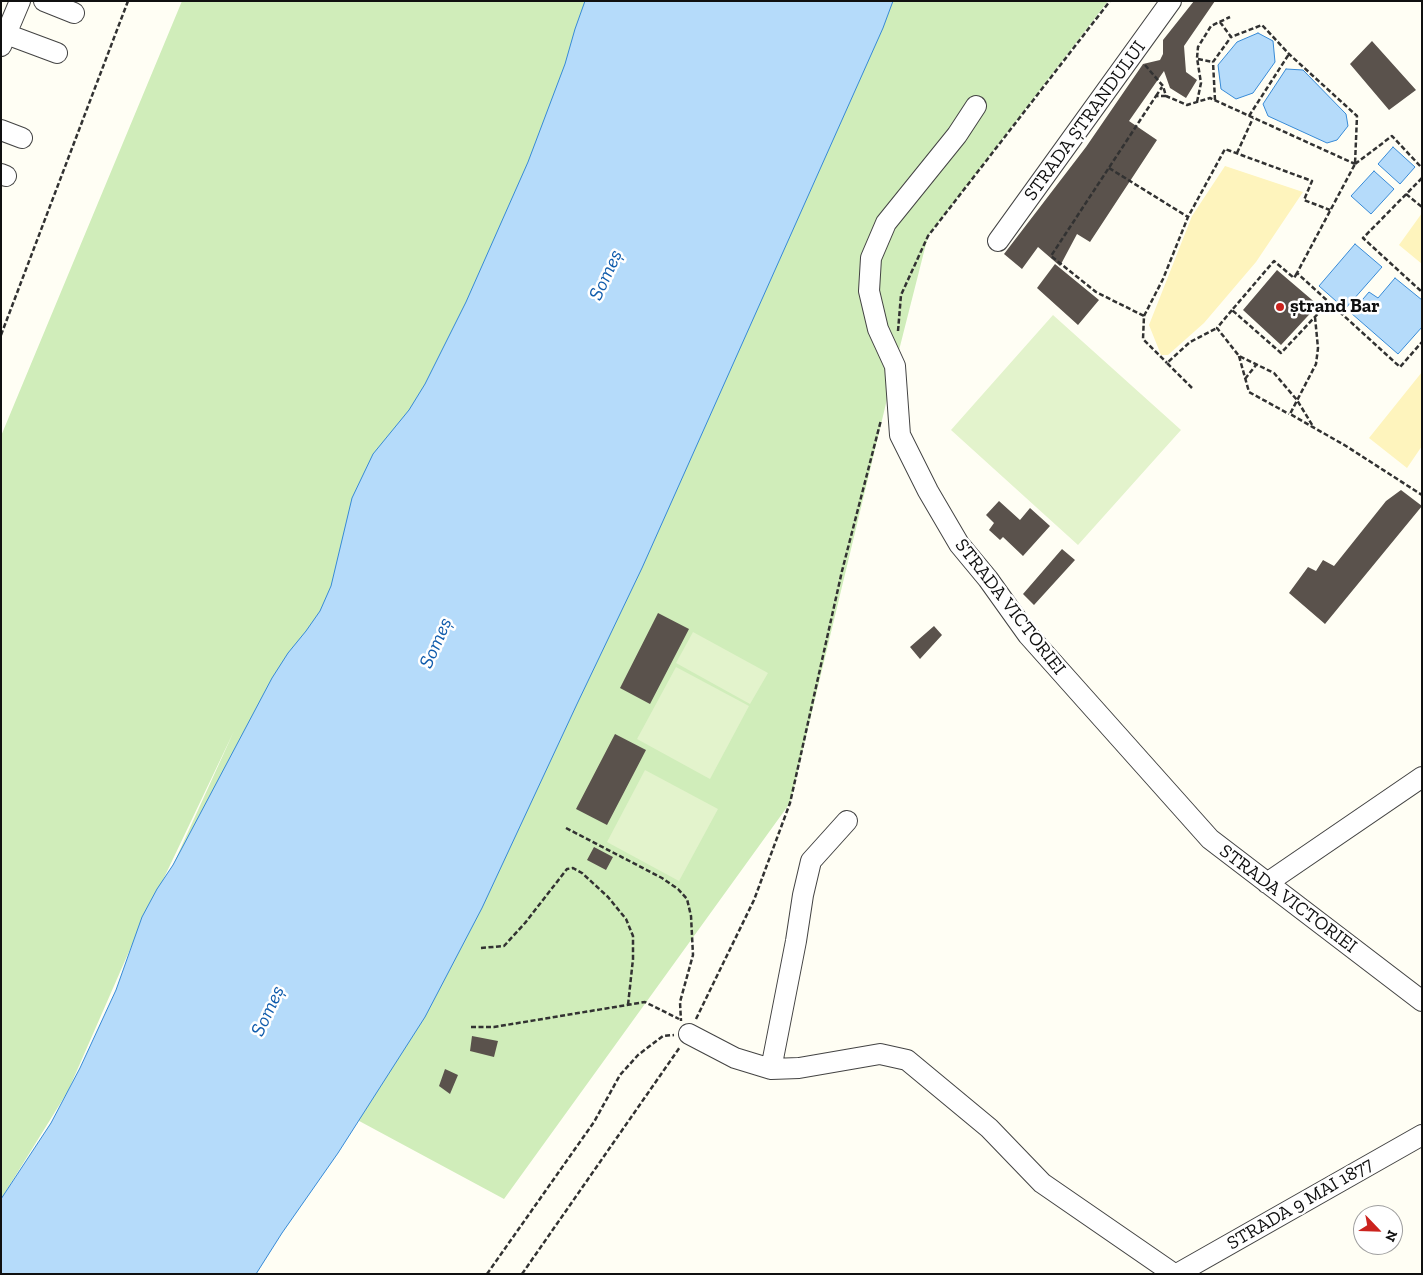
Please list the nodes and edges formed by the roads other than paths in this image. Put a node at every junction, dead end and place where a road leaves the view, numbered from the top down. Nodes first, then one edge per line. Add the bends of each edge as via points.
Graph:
1 (20, 1) edge
2 (44, 1) edge
3 (1171, 1) edge
4 (74, 13) dead end
5 (4, 40) edge
6 (57, 53) dead end
7 (976, 106) dead end
8 (1, 130) edge
9 (22, 138) dead end
10 (998, 241) dead end
11 (1422, 777) edge
12 (847, 821) dead end
13 (1267, 883) junction
14 (1422, 1001) edge
15 (684, 1026) road end
16 (771, 1069) junction
17 (1422, 1134) edge
18 (1170, 1273) edge

1 - 5 street
2 - 4 street
3 - 10 street, STRADA ȘTRANDULUI
5 - 6 street
7 - 13 street, STRADA VICTORIEI via 886,223 871,258 869,291 878,329 895,366 900,435 959,544 1028,635 1210,839
8 - 9 street
11 - 13 street
12 - 16 street via 811,860
13 - 14 street, STRADA VICTORIEI
15 - 16 street via 735,1058
16 - 18 street via 799,1068 880,1054 907,1060 989,1128 1042,1183
17 - 18 street, STRADA 9 MAI 1877

